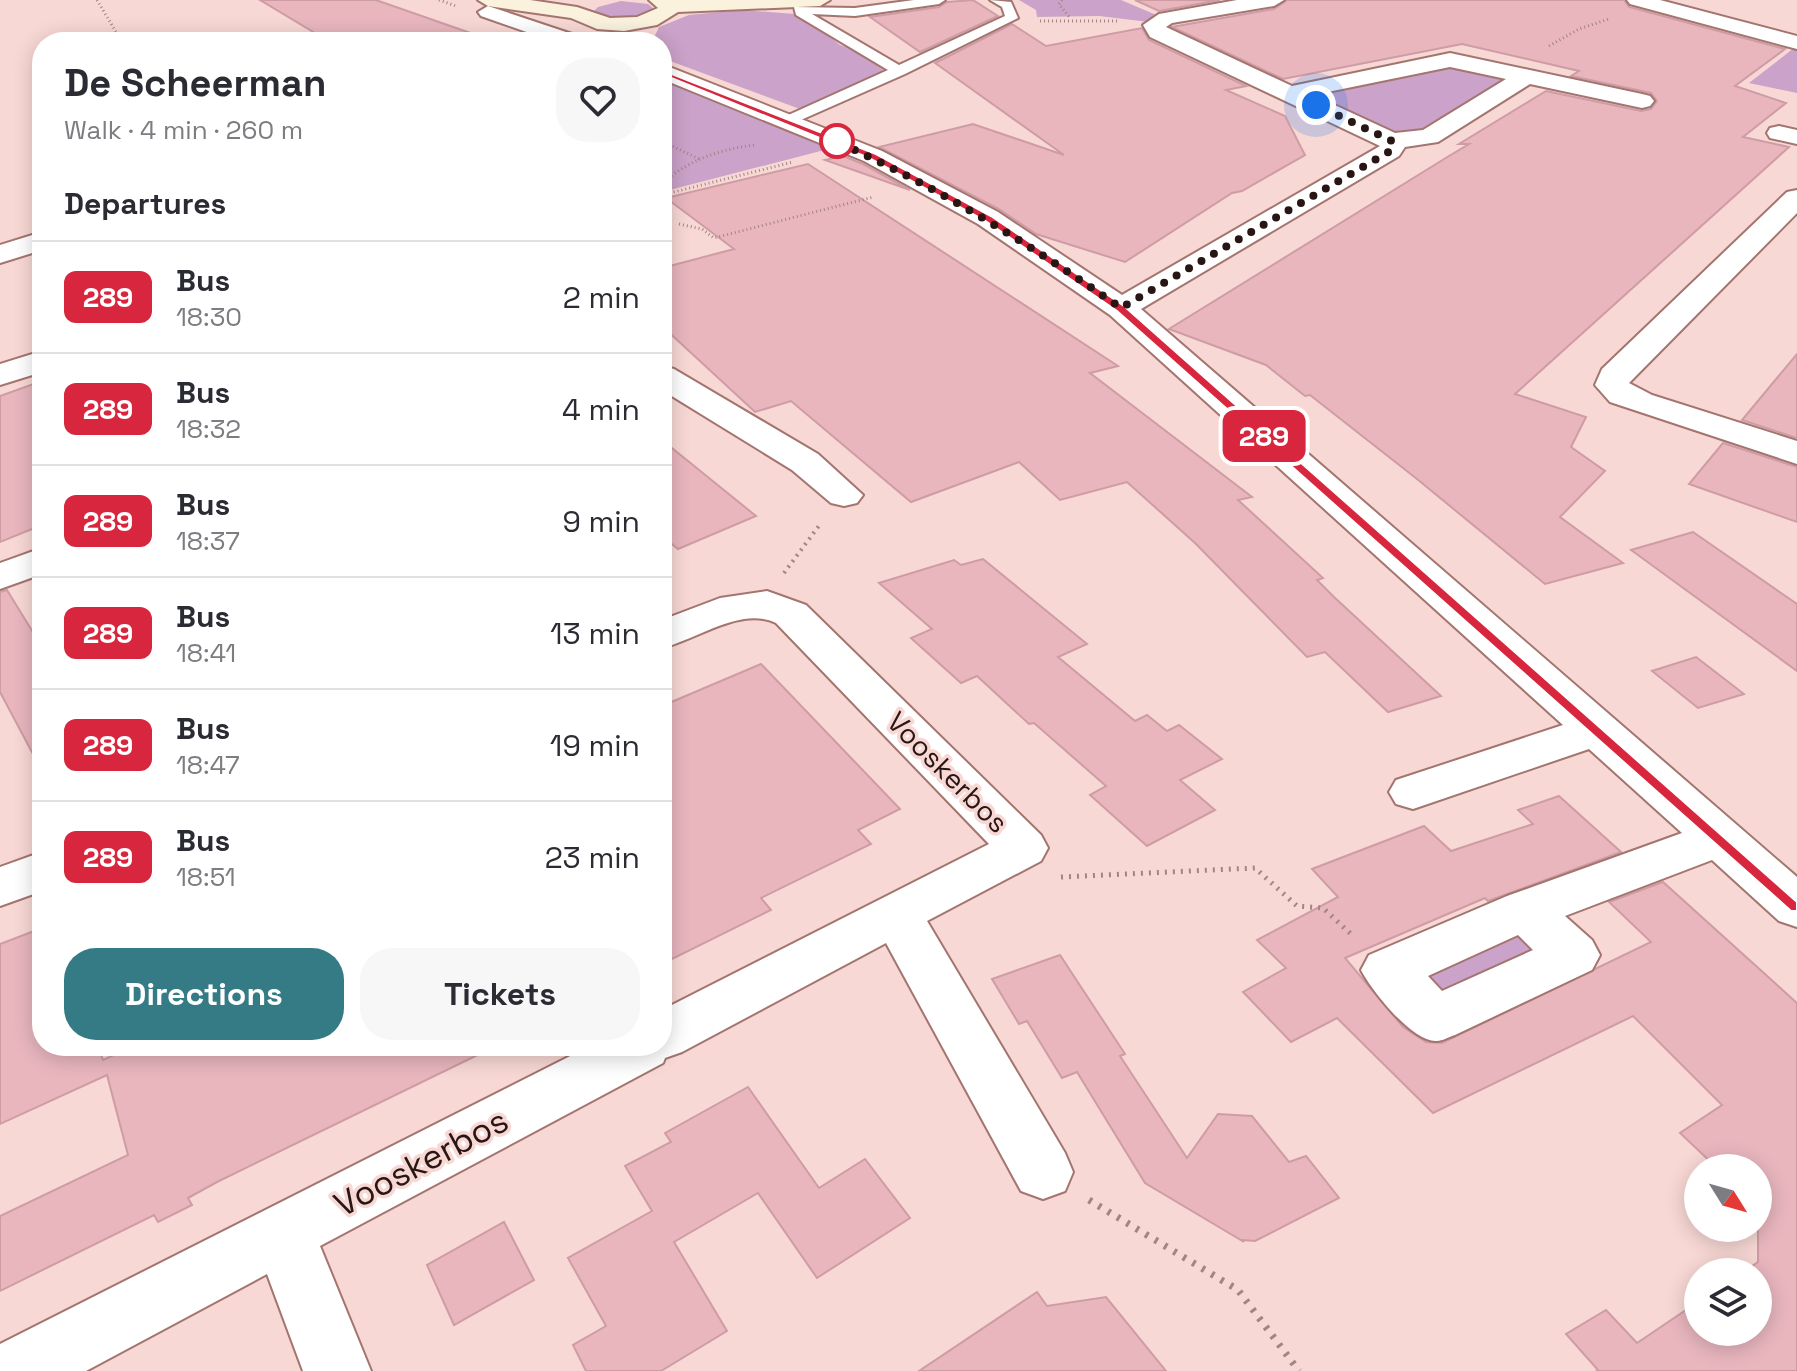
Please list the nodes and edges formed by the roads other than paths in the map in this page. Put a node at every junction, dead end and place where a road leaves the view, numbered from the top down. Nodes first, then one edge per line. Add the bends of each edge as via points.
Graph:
1 (820, 0) edge
2 (939, 0) edge
3 (996, 0) edge
4 (1274, 0) edge
5 (1651, 2) edge
6 (494, 4) edge
7 (783, 6) junction
8 (664, 7) edge
9 (589, 20) edge
10 (548, 32) edge
11 (567, 32) edge
12 (612, 32) edge
13 (623, 32) edge
14 (1797, 43) edge
15 (900, 71) junction
16 (1518, 73) junction
17 (672, 77) edge
18 (1291, 93) junction
19 (1642, 101) dead end
20 (789, 120) junction
21 (1392, 141) junction
22 (1797, 198) edge
23 (32, 244) edge
24 (0, 254) edge
25 (1121, 308) junction
26 (32, 364) edge
27 (0, 375) edge
28 (672, 382) edge
29 (1797, 453) edge
30 (844, 495) road end
31 (32, 564) edge
32 (0, 577) edge
33 (672, 631) edge
34 (1597, 730) junction
35 (1413, 792) dead end
36 (1719, 838) junction
37 (32, 875) edge
38 (0, 887) edge
39 (1797, 907) edge
40 (896, 914) junction
41 (1388, 970) road end
42 (672, 1031) edge
43 (624, 1056) edge
44 (1043, 1172) road end
45 (284, 1234) junction
46 (18, 1371) edge
47 (337, 1371) edge

1 - 7 main road
2 - 7 lane via 855,12
3 - 15 lane via 1007,5 1012,18
4 - 18 street via 1166,18 1154,25 1158,32
5 - 14 street
6 - 9 main road
6 - 10 street
7 - 8 main road
7 - 15 lane
8 - 13 main road
9 - 11 street
9 - 12 street
15 - 20 lane
16 - 18 street via 1450,60
16 - 19 street
16 - 21 street via 1429,137
17 - 20 street
18 - 21 street
20 - 25 street via 923,184 1033,246
21 - 25 street via 1390,151
22 - 29 street via 1614,376 1612,385 1640,402
23 - 24 street
25 - 34 street
26 - 27 street
28 - 30 street via 805,462
31 - 32 street
33 - 40 street, Vooskerbos via 735,607 767,603 791,614 1023,848
34 - 35 street
34 - 36 street
36 - 39 street
36 - 41 street via 1525,910
37 - 38 street
40 - 42 street, Vooskerbos
40 - 44 street
43 - 45 street, Vooskerbos
45 - 46 street, Vooskerbos
45 - 47 street

